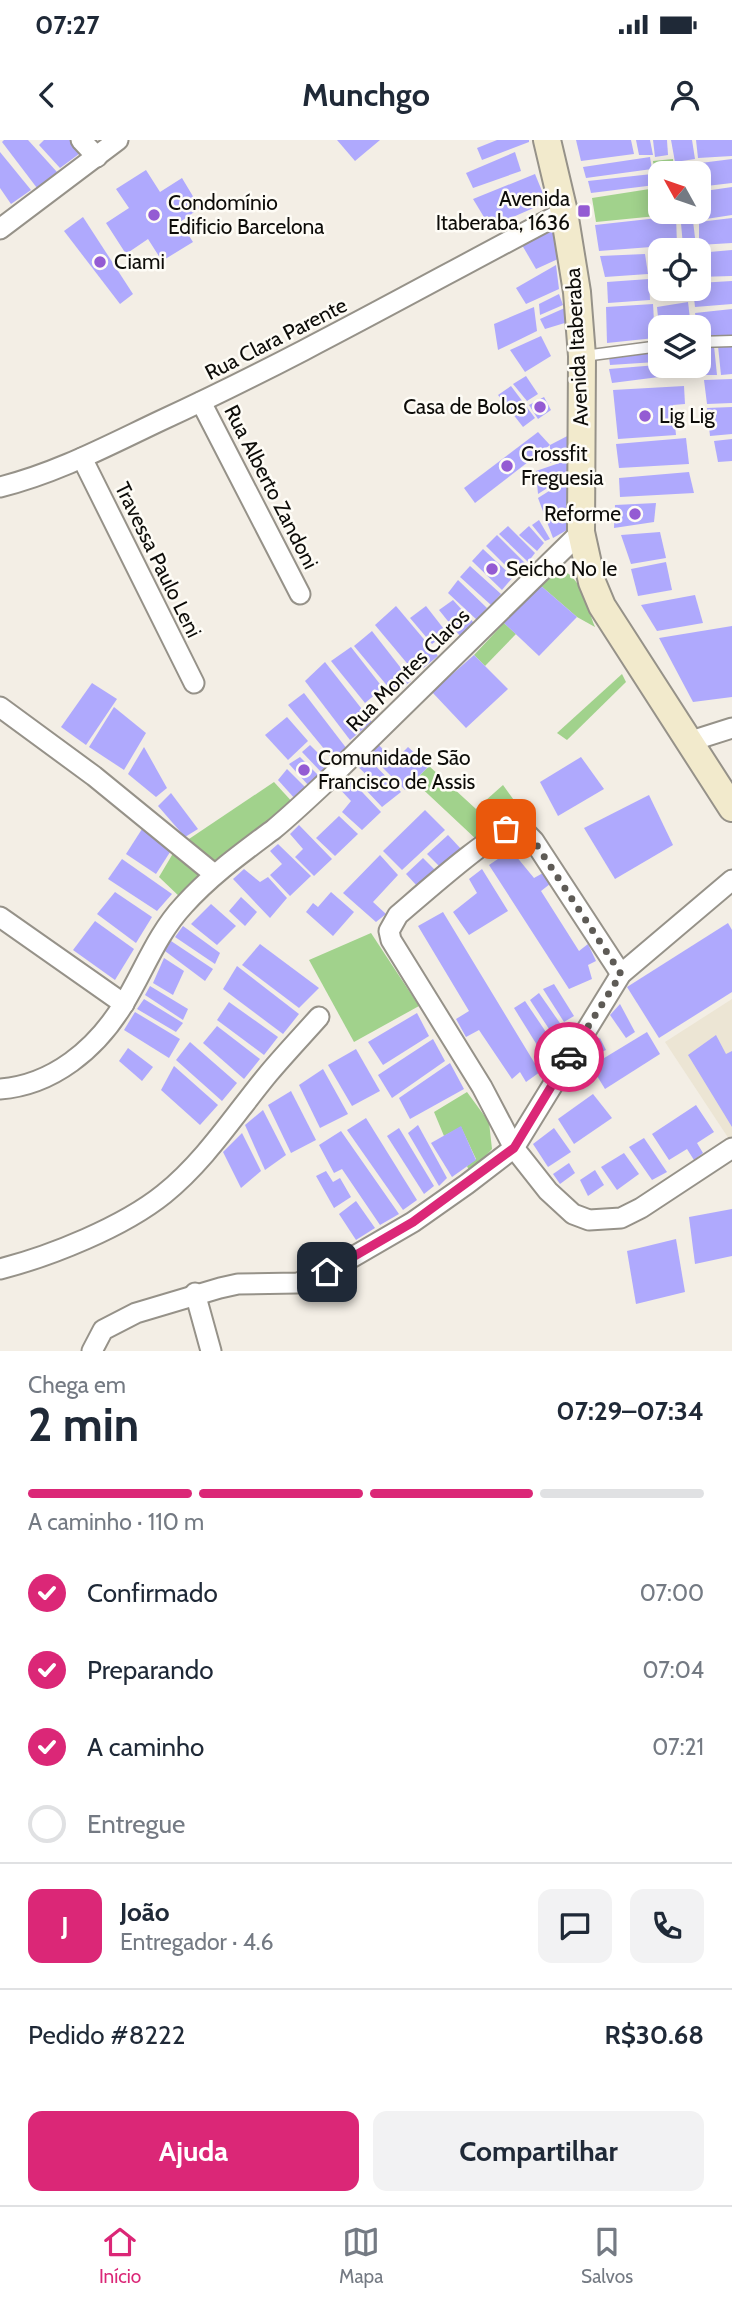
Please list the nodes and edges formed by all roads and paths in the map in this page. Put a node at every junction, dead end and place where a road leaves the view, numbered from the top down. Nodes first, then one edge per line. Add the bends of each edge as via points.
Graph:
1 (81, 140) edge
2 (118, 140) edge
3 (547, 140) edge
4 (96, 157) junction
5 (564, 212) junction
6 (0, 229) edge
7 (732, 341) edge
8 (711, 342) edge
9 (648, 348) edge
10 (582, 356) junction
11 (201, 402) junction
12 (82, 458) junction
13 (0, 486) edge
14 (581, 532) junction
15 (300, 594) dead end
16 (194, 683) dead end
17 (0, 708) edge
18 (732, 728) edge
19 (688, 742) junction
20 (732, 808) edge
21 (214, 874) junction
22 (732, 880) edge
23 (0, 917) edge
24 (621, 974) junction
25 (124, 1004) junction
26 (319, 1017) dead end
27 (0, 1090) edge
28 (514, 1148) junction
29 (732, 1148) edge
30 (0, 1269) edge
31 (195, 1293) junction
32 (92, 1351) edge
33 (211, 1351) edge

1 - 4 street
2 - 4 street
3 - 5 main road, Avenida Itaberaba
4 - 6 street
5 - 10 main road, Avenida Itaberaba
5 - 11 street, Rua Clara Parente
7 - 8 lane
9 - 10 lane
10 - 14 main road, Avenida Itaberaba
11 - 12 street, Rua Clara Parente
11 - 15 street, Rua Alberto Zandoni
12 - 13 street, Rua Clara Parente
12 - 16 street, Travessa Paulo Leni
14 - 19 main road, Avenida Itaberaba via 602,606
14 - 21 street, Rua Montes Claros via 326,782
17 - 21 street via 94,776
18 - 19 street
19 - 20 main road, Avenida Itaberaba
21 - 25 street, Rua Montes Claros via 170,920
22 - 24 street
23 - 25 street
24 - 28 street
24 - 28 street via 534,841 516,828 506,829 484,844 392,922 391,940 482,1087
25 - 27 street, Rua Montes Claros via 106,1031 79,1057 48,1078
26 - 30 street via 188,1172 150,1205 109,1229
28 - 29 street via 560,1204 589,1220 621,1218 641,1208
28 - 31 street via 413,1222 327,1272 298,1283 239,1284
31 - 32 street via 112,1324 103,1330
31 - 33 street

